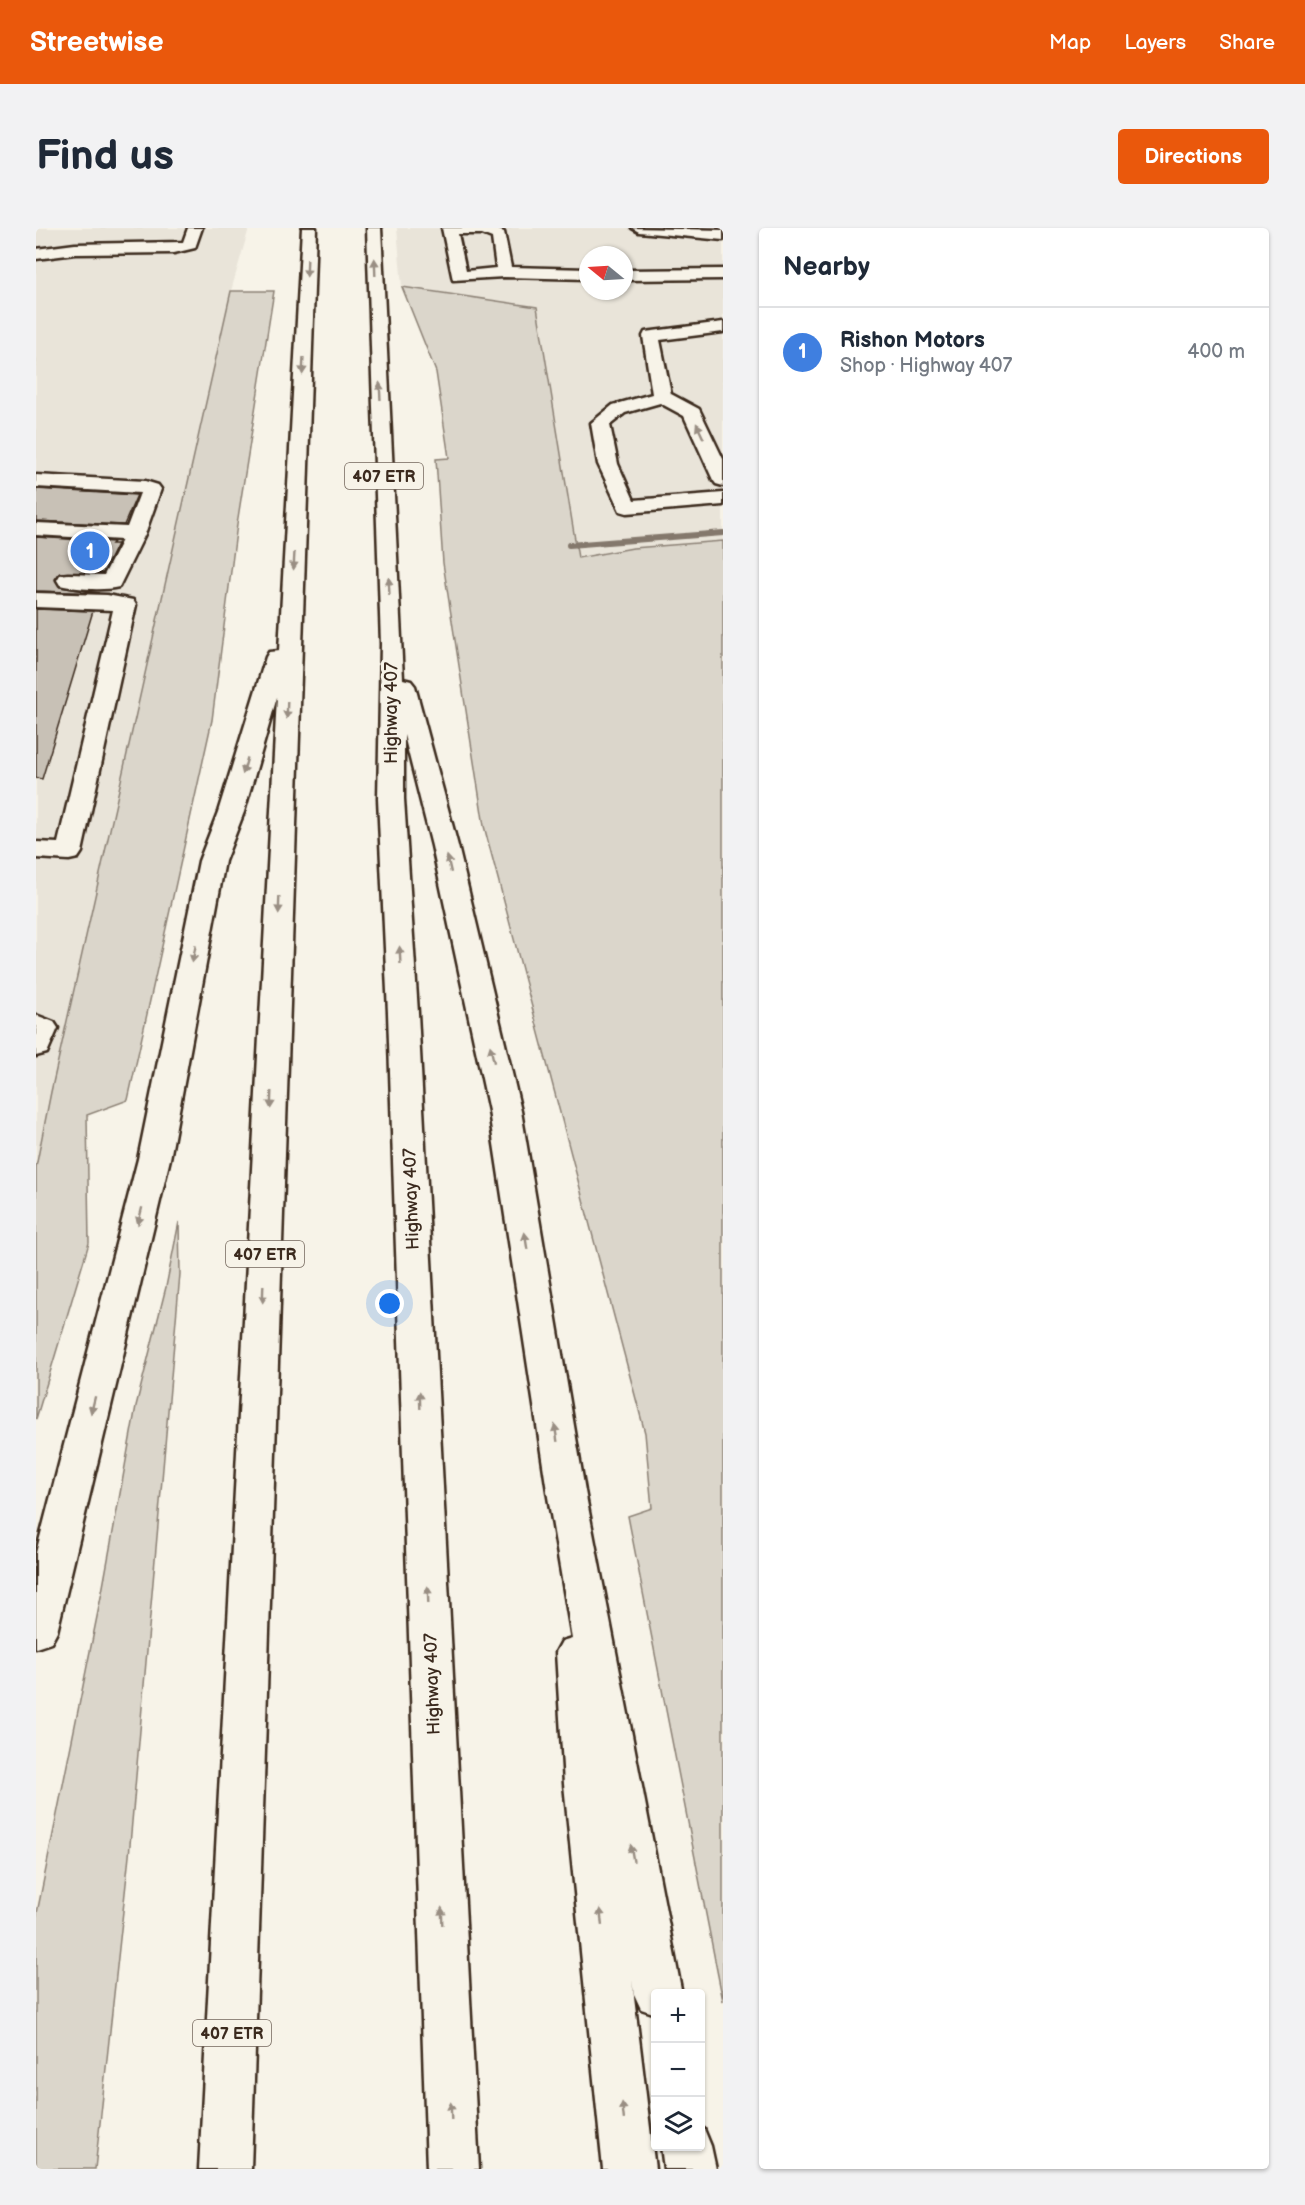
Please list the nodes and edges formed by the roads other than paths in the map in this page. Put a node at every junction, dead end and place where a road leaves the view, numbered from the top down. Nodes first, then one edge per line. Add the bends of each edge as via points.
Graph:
1 (195, 228) edge
2 (309, 228) edge
3 (374, 228) edge
4 (449, 228) edge
5 (639, 228) edge
6 (723, 235) edge
7 (36, 254) edge
8 (504, 272) junction
9 (579, 274) edge
10 (723, 274) edge
11 (633, 275) edge
12 (723, 327) edge
13 (662, 397) junction
14 (723, 480) edge
15 (36, 481) edge
16 (723, 499) edge
17 (36, 529) edge
18 (135, 534) junction
19 (47, 579) dead end
20 (36, 600) edge
21 (291, 610) junction
22 (392, 644) junction
23 (36, 850) edge
24 (36, 1024) edge
25 (36, 1047) edge
26 (566, 1491) junction
27 (36, 1632) edge
28 (238, 1898) junction
29 (657, 1989) edge
30 (687, 2151) edge
31 (204, 2169) edge
32 (225, 2169) edge
33 (453, 2169) edge
34 (629, 2169) edge
35 (690, 2169) edge

1 - 7 main road via 190,245 174,248 75,249
2 -> 21 main road, 407 ETR
22 -> 3 main road, Highway 407 / 407 ETR
4 - 8 main road via 499,235
4 - 8 main road via 459,277
5 - 6 main road
8 - 9 main road
10 - 11 main road
12 - 13 main road via 651,336
14 -> 13 main road via 692,413
13 - 16 main road via 619,409 600,423 608,464 627,507
15 - 18 main road via 151,489
17 - 18 main road
18 - 19 main road via 111,582
20 - 23 main road via 125,605 69,852
21 -> 27 main road via 231,812 212,861 154,1159
21 -> 28 main road, 407 ETR
26 -> 22 main road via 505,1111 445,846
33 -> 22 main road, Highway 407 / 407 ETR via 391,799
24 - 25 main road via 43,1028
29 -> 26 main road
34 -> 26 main road via 586,1784
28 - 31 main road
28 - 32 main road, 407 ETR
30 - 35 main road

